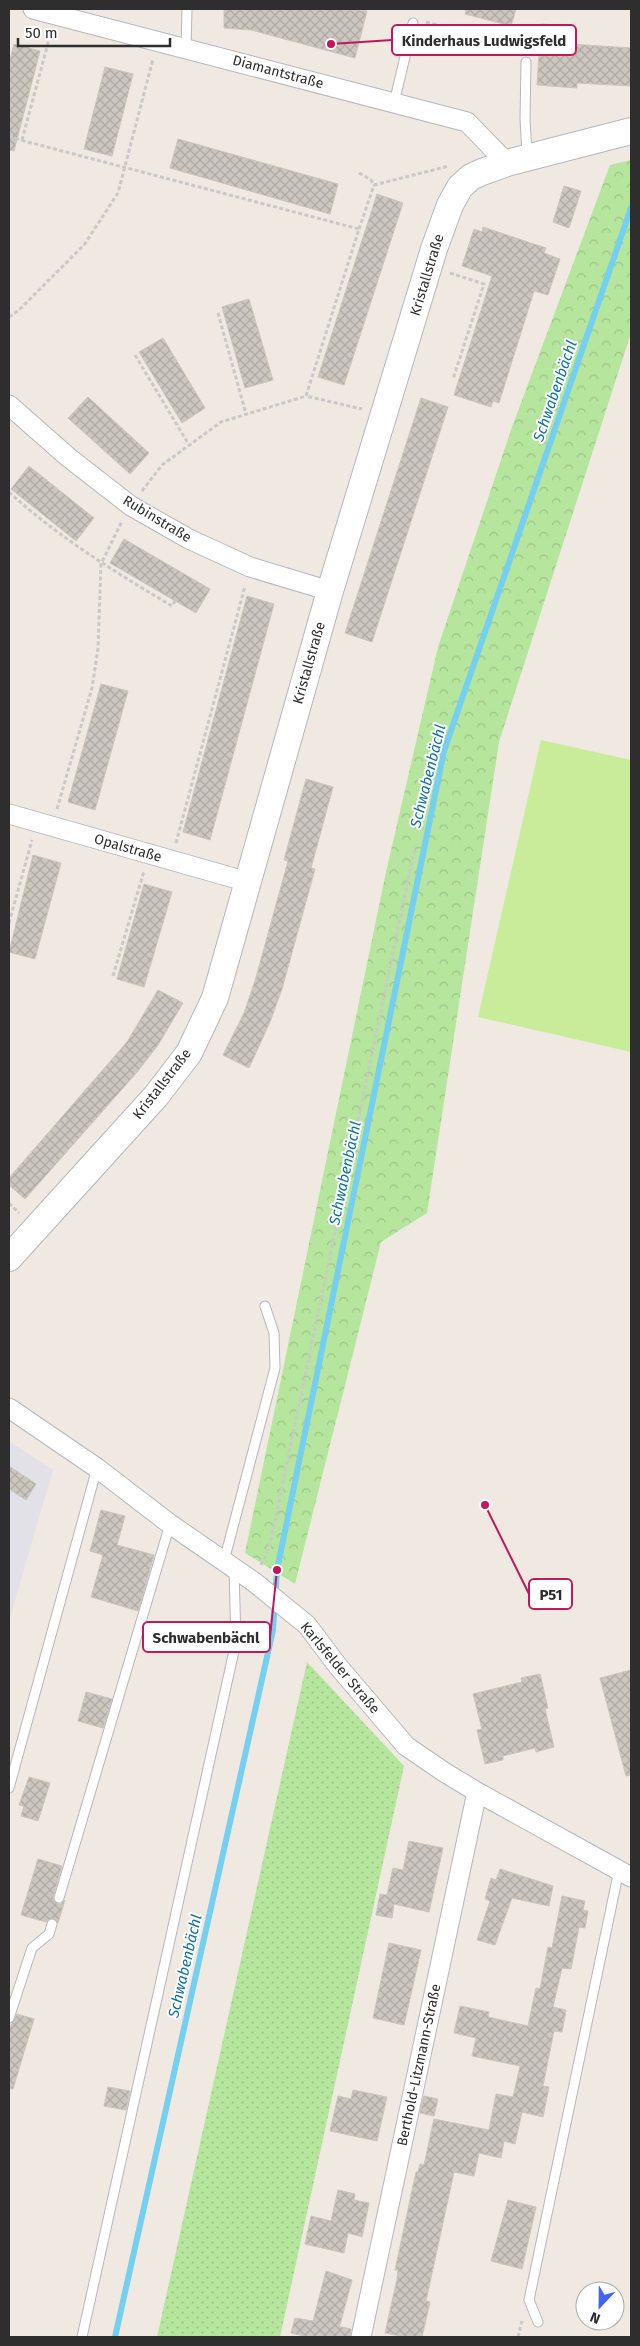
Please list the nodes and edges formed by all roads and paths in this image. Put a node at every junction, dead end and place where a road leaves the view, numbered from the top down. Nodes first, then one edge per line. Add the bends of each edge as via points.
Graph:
1 (33, 9) edge
2 (187, 9) edge
3 (56, 15) junction
4 (413, 23) joint
5 (158, 42) junction
6 (186, 48) junction
7 (526, 62) joint
8 (394, 102) junction
9 (631, 131) edge
10 (9, 137) edge
11 (22, 140) junction
12 (517, 160) junction
13 (126, 167) junction
14 (482, 172) junction
15 (359, 174) dead end
16 (374, 185) junction
17 (359, 229) junction
18 (429, 266) junction
19 (218, 313) dead end
20 (9, 317) edge
21 (135, 355) dead end
22 (453, 378) dead end
23 (306, 396) junction
24 (9, 405) edge
25 (246, 414) junction
26 (384, 415) junction
27 (189, 445) junction
28 (9, 492) edge
29 (131, 506) junction
30 (101, 564) junction
31 (250, 567) junction
32 (330, 591) junction
33 (175, 601) dead end
34 (9, 814) edge
35 (45, 825) junction
36 (415, 846) dead end
37 (149, 854) junction
38 (171, 860) junction
39 (248, 882) junction
40 (9, 923) edge
41 (113, 976) dead end
42 (9, 1258) edge
43 (266, 1306) dead end
44 (9, 1408) edge
45 (97, 1468) junction
46 (170, 1524) junction
47 (229, 1565) junction
48 (254, 1582) junction
49 (9, 1788) edge
50 (477, 1792) junction
51 (625, 1873) edge
52 (59, 1898) dead end
53 (52, 1924) dead end
54 (9, 2018) edge
55 (538, 2322) dead end
56 (82, 2337) edge
57 (361, 2337) edge

1 - 3 street, Diamantstraße
2 - 6 lane
3 - 5 street, Diamantstraße
3 - 11 path
4 - 7 path via 425,22 523,48
4 - 8 lane
5 - 6 street, Diamantstraße
5 - 13 path
6 - 8 street, Diamantstraße
7 - 12 lane via 525,120
8 - 12 street, Diamantstraße via 466,122
9 - 12 street, Kristallstraße
10 - 11 path
11 - 13 path
12 - 14 street, Kristallstraße
13 - 17 path
13 - 20 path via 118,193 84,245
14 - 16 path via 451,165
14 - 18 street, Kristallstraße via 471,176 460,186
15 - 16 path
16 - 17 path
17 - 23 path
18 - 22 path via 484,284
18 - 26 street, Kristallstraße
19 - 25 path
21 - 27 path
23 - 25 path
23 - 26 path
24 - 29 street, Rubinstraße
25 - 27 path via 221,422
26 - 32 street, Kristallstraße
27 - 29 path via 162,465
28 - 30 path
29 - 30 path
29 - 31 street, Rubinstraße via 189,539
30 - 33 path via 172,606
30 - 35 path via 98,649 92,688
31 - 32 street, Rubinstraße
31 - 38 path
32 - 39 street, Kristallstraße
34 - 35 street, Opalstraße
35 - 37 street, Opalstraße
35 - 40 path
36 - 48 path via 272,1535
37 - 38 street, Opalstraße
37 - 41 path
38 - 39 street, Opalstraße
39 - 42 street, Kristallstraße via 215,998 189,1053 156,1096
43 - 47 lane via 274,1332 275,1368
44 - 45 street, Karlsfelder Straße
45 - 46 street, Karlsfelder Straße
45 - 49 lane
46 - 47 street, Karlsfelder Straße
46 - 52 lane
47 - 48 street, Karlsfelder Straße
47 - 56 lane via 236,1642
48 - 50 street, Karlsfelder Straße via 307,1626 406,1746
50 - 51 street, Karlsfelder Straße
50 - 57 street, Berthold-Litzmann-Straße
51 - 55 lane via 529,2300
53 - 54 lane via 49,1934 32,1948

